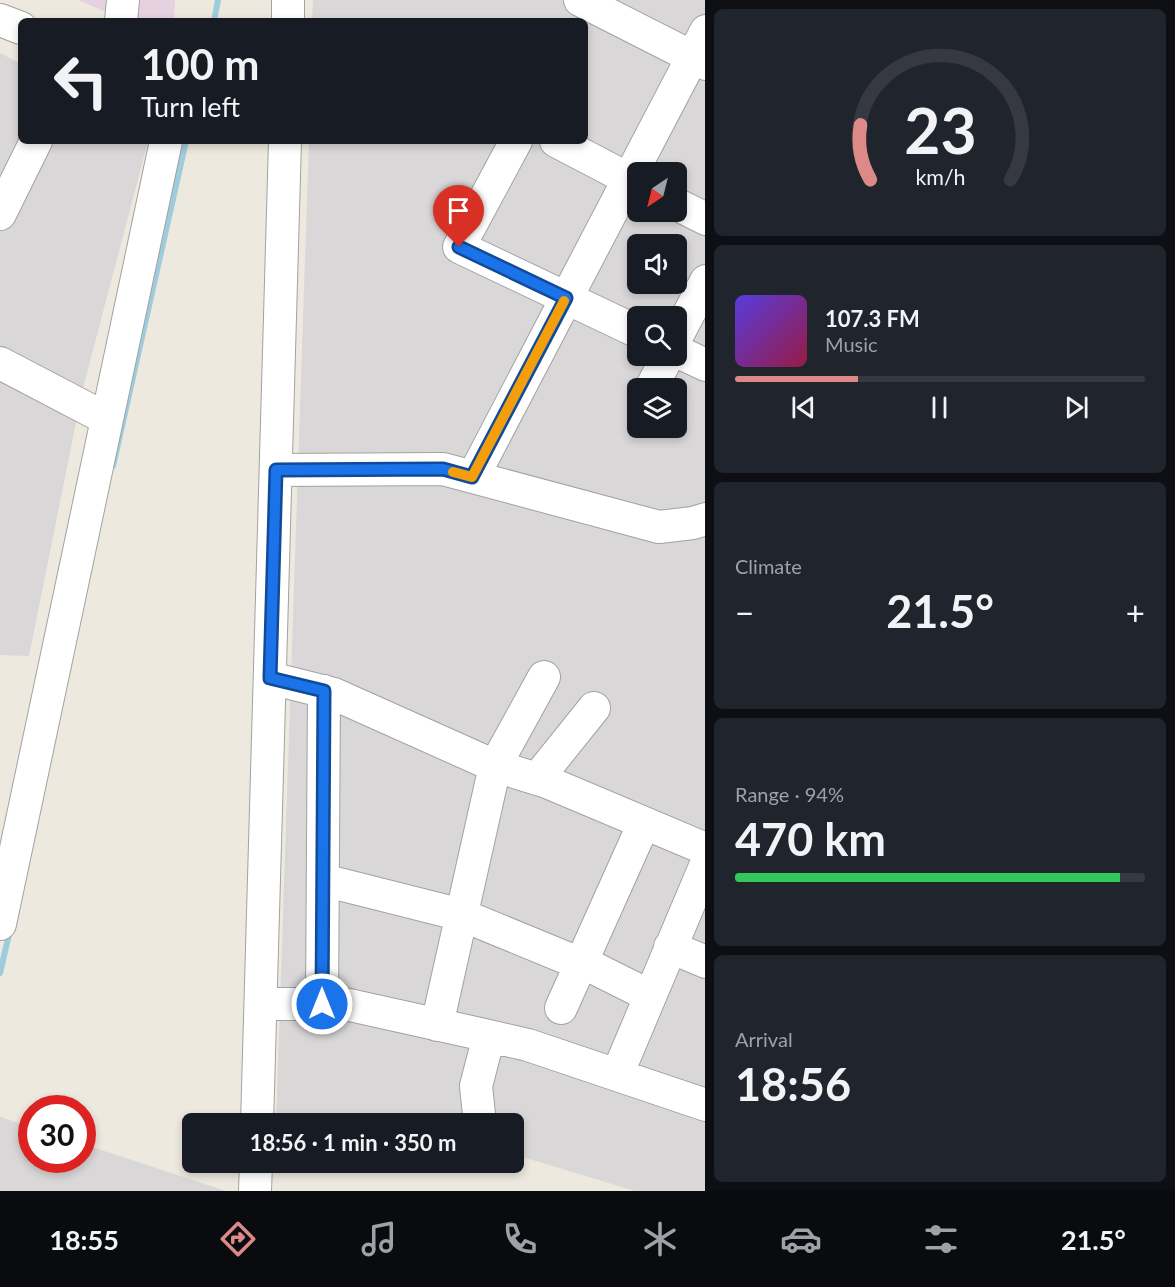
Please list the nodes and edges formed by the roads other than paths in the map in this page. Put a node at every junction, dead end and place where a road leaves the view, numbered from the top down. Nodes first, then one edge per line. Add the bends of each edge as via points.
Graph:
1 (123, 0) edge
2 (288, 0) edge
3 (586, 6) edge
4 (121, 18) edge
5 (288, 18) edge
6 (0, 20) edge
7 (18, 27) edge
8 (701, 50) edge
9 (35, 144) edge
10 (165, 144) edge
11 (285, 144) edge
12 (514, 144) edge
13 (562, 144) edge
14 (643, 162) edge
15 (627, 179) edge
16 (627, 192) edge
17 (687, 210) edge
18 (0, 214) edge
19 (705, 219) edge
20 (705, 281) edge
21 (566, 298) junction
22 (687, 316) edge
23 (627, 328) edge
24 (687, 356) edge
25 (0, 363) edge
26 (705, 365) edge
27 (107, 419) junction
28 (276, 470) junction
29 (472, 477) junction
30 (705, 519) edge
31 (544, 677) dead end
32 (270, 678) junction
33 (324, 691) junction
34 (594, 708) dead end
35 (495, 766) junction
36 (537, 778) junction
37 (644, 823) junction
38 (705, 849) edge
39 (703, 877) edge
40 (323, 880) junction
41 (462, 915) junction
42 (0, 924) edge
43 (670, 947) junction
44 (705, 962) edge
45 (581, 964) junction
46 (650, 996) junction
47 (261, 1004) junction
48 (322, 1004) junction
49 (561, 1008) dead end
50 (437, 1025) junction
51 (489, 1036) junction
52 (617, 1075) junction
53 (705, 1105) edge
54 (257, 1113) edge
55 (479, 1113) edge
56 (256, 1173) edge
57 (255, 1191) edge

1 - 4 street
2 - 5 street
3 - 8 street
6 - 7 street
8 - 14 street
9 - 18 street
10 - 27 street
11 - 28 street
12 - 21 street via 459,247
13 - 15 street
16 - 21 street
17 - 19 street
20 - 22 street
21 - 23 street
21 - 29 street
24 - 26 street
25 - 27 street
27 - 42 street
28 - 29 street via 443,469
28 - 32 street
29 - 30 street via 659,526
31 - 35 street
32 - 33 street
32 - 47 street
33 - 35 street
33 - 40 street
34 - 36 street
35 - 36 street
35 - 41 street
36 - 37 street
37 - 38 street
37 - 45 street
39 - 43 street
40 - 41 street
40 - 48 street
41 - 45 street
41 - 50 street
43 - 44 street
43 - 46 street
45 - 46 street
45 - 49 street
46 - 52 street
47 - 48 street
47 - 54 street
48 - 50 street via 345,1004
50 - 51 street
51 - 52 street
51 - 55 street via 477,1086
52 - 53 street
56 - 57 street

